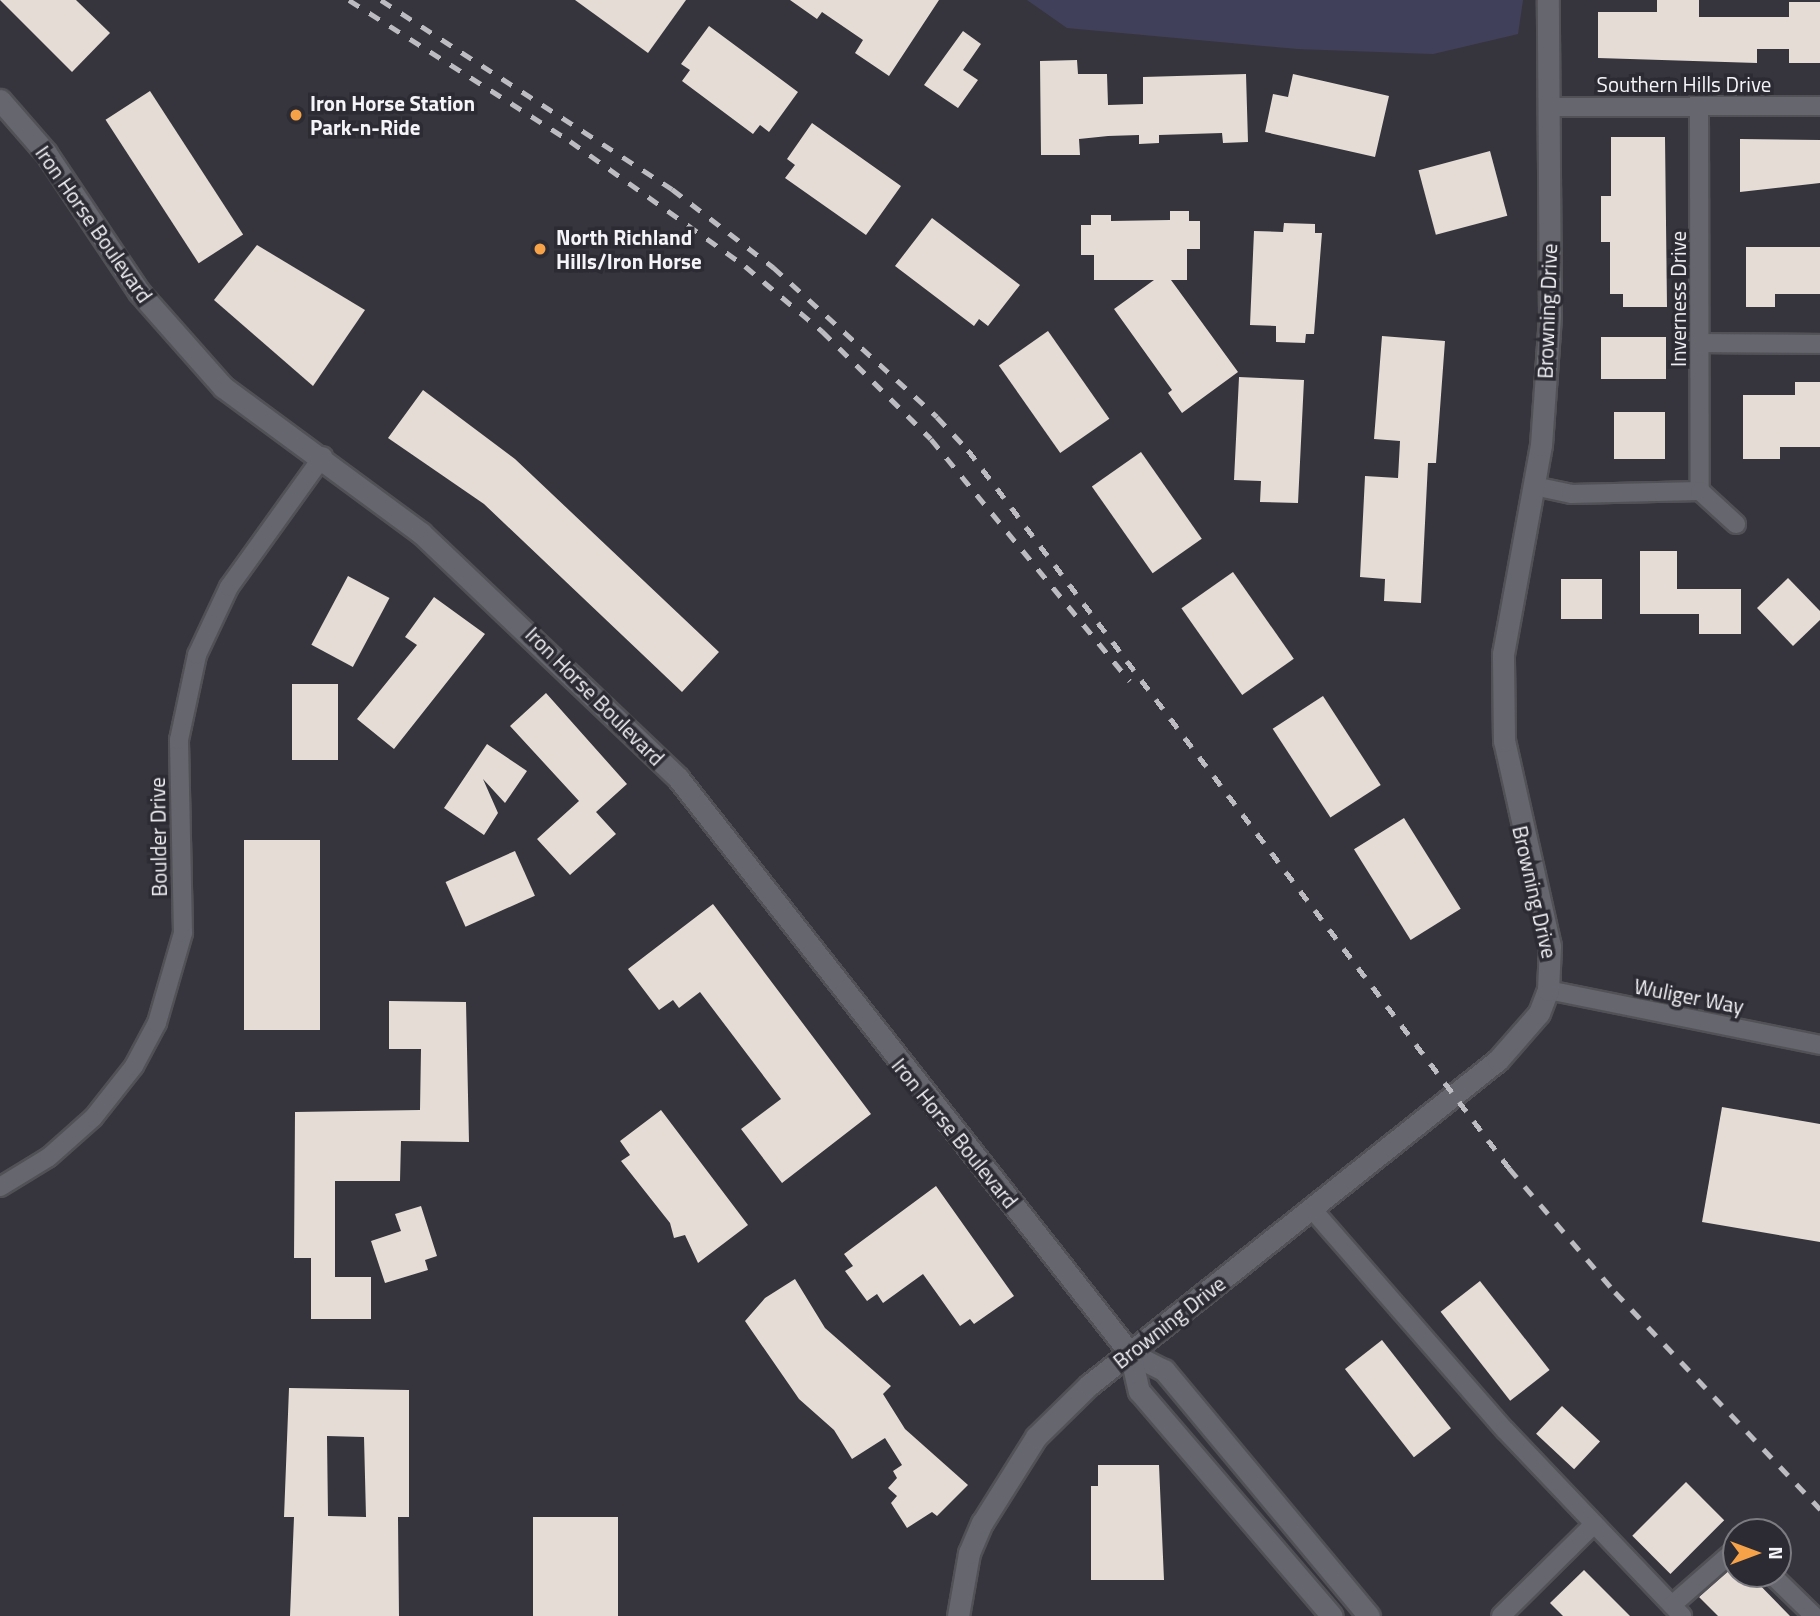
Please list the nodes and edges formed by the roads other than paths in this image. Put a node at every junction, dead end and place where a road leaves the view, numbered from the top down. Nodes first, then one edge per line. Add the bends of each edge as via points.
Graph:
1 (1548, 0) edge
2 (0, 100) edge
3 (1699, 106) junction
4 (1820, 106) edge
5 (1548, 107) junction
6 (1702, 343) junction
7 (1820, 344) edge
8 (323, 456) junction
9 (1534, 486) junction
10 (1700, 491) junction
11 (1736, 524) dead end
12 (1548, 990) junction
13 (1820, 1045) edge
14 (0, 1187) edge
15 (1312, 1209) junction
16 (1130, 1353) junction
17 (1594, 1524) junction
18 (1722, 1564) edge
19 (1785, 1588) edge
20 (1677, 1611) edge
21 (958, 1616) edge
22 (1332, 1616) edge
23 (1369, 1616) edge
24 (1501, 1616) edge
25 (1814, 1616) edge

1 - 5 street, Browning Drive
2 - 8 street, Iron Horse Boulevard via 46,153 139,292 223,387
3 - 4 street, Southern Hills Drive
3 - 5 street, Southern Hills Drive
3 - 6 street, Inverness Drive
5 - 9 street, Browning Drive via 1550,315
6 - 7 street
6 - 10 street, Inverness Drive
8 - 14 street, Boulder Drive via 229,587 197,655 179,740 183,933 157,1023 134,1066 93,1118 49,1157
8 - 16 street, Iron Horse Boulevard via 484,587 678,778
9 - 10 street via 1571,494
9 - 12 street, Browning Drive via 1503,654 1504,741 1550,946
10 - 11 street
12 - 13 street, Wuliger Way
12 - 15 street, Browning Drive via 1539,1013 1498,1060
15 - 16 street, Browning Drive
15 - 17 street
16 - 21 street, Browning Drive via 1089,1385 1016,1465 970,1553
16 - 22 street, Iron Horse Boulevard via 1139,1391
16 - 23 street, Iron Horse Boulevard via 1164,1370
17 - 20 street
17 - 24 street
18 - 20 street
19 - 25 street

